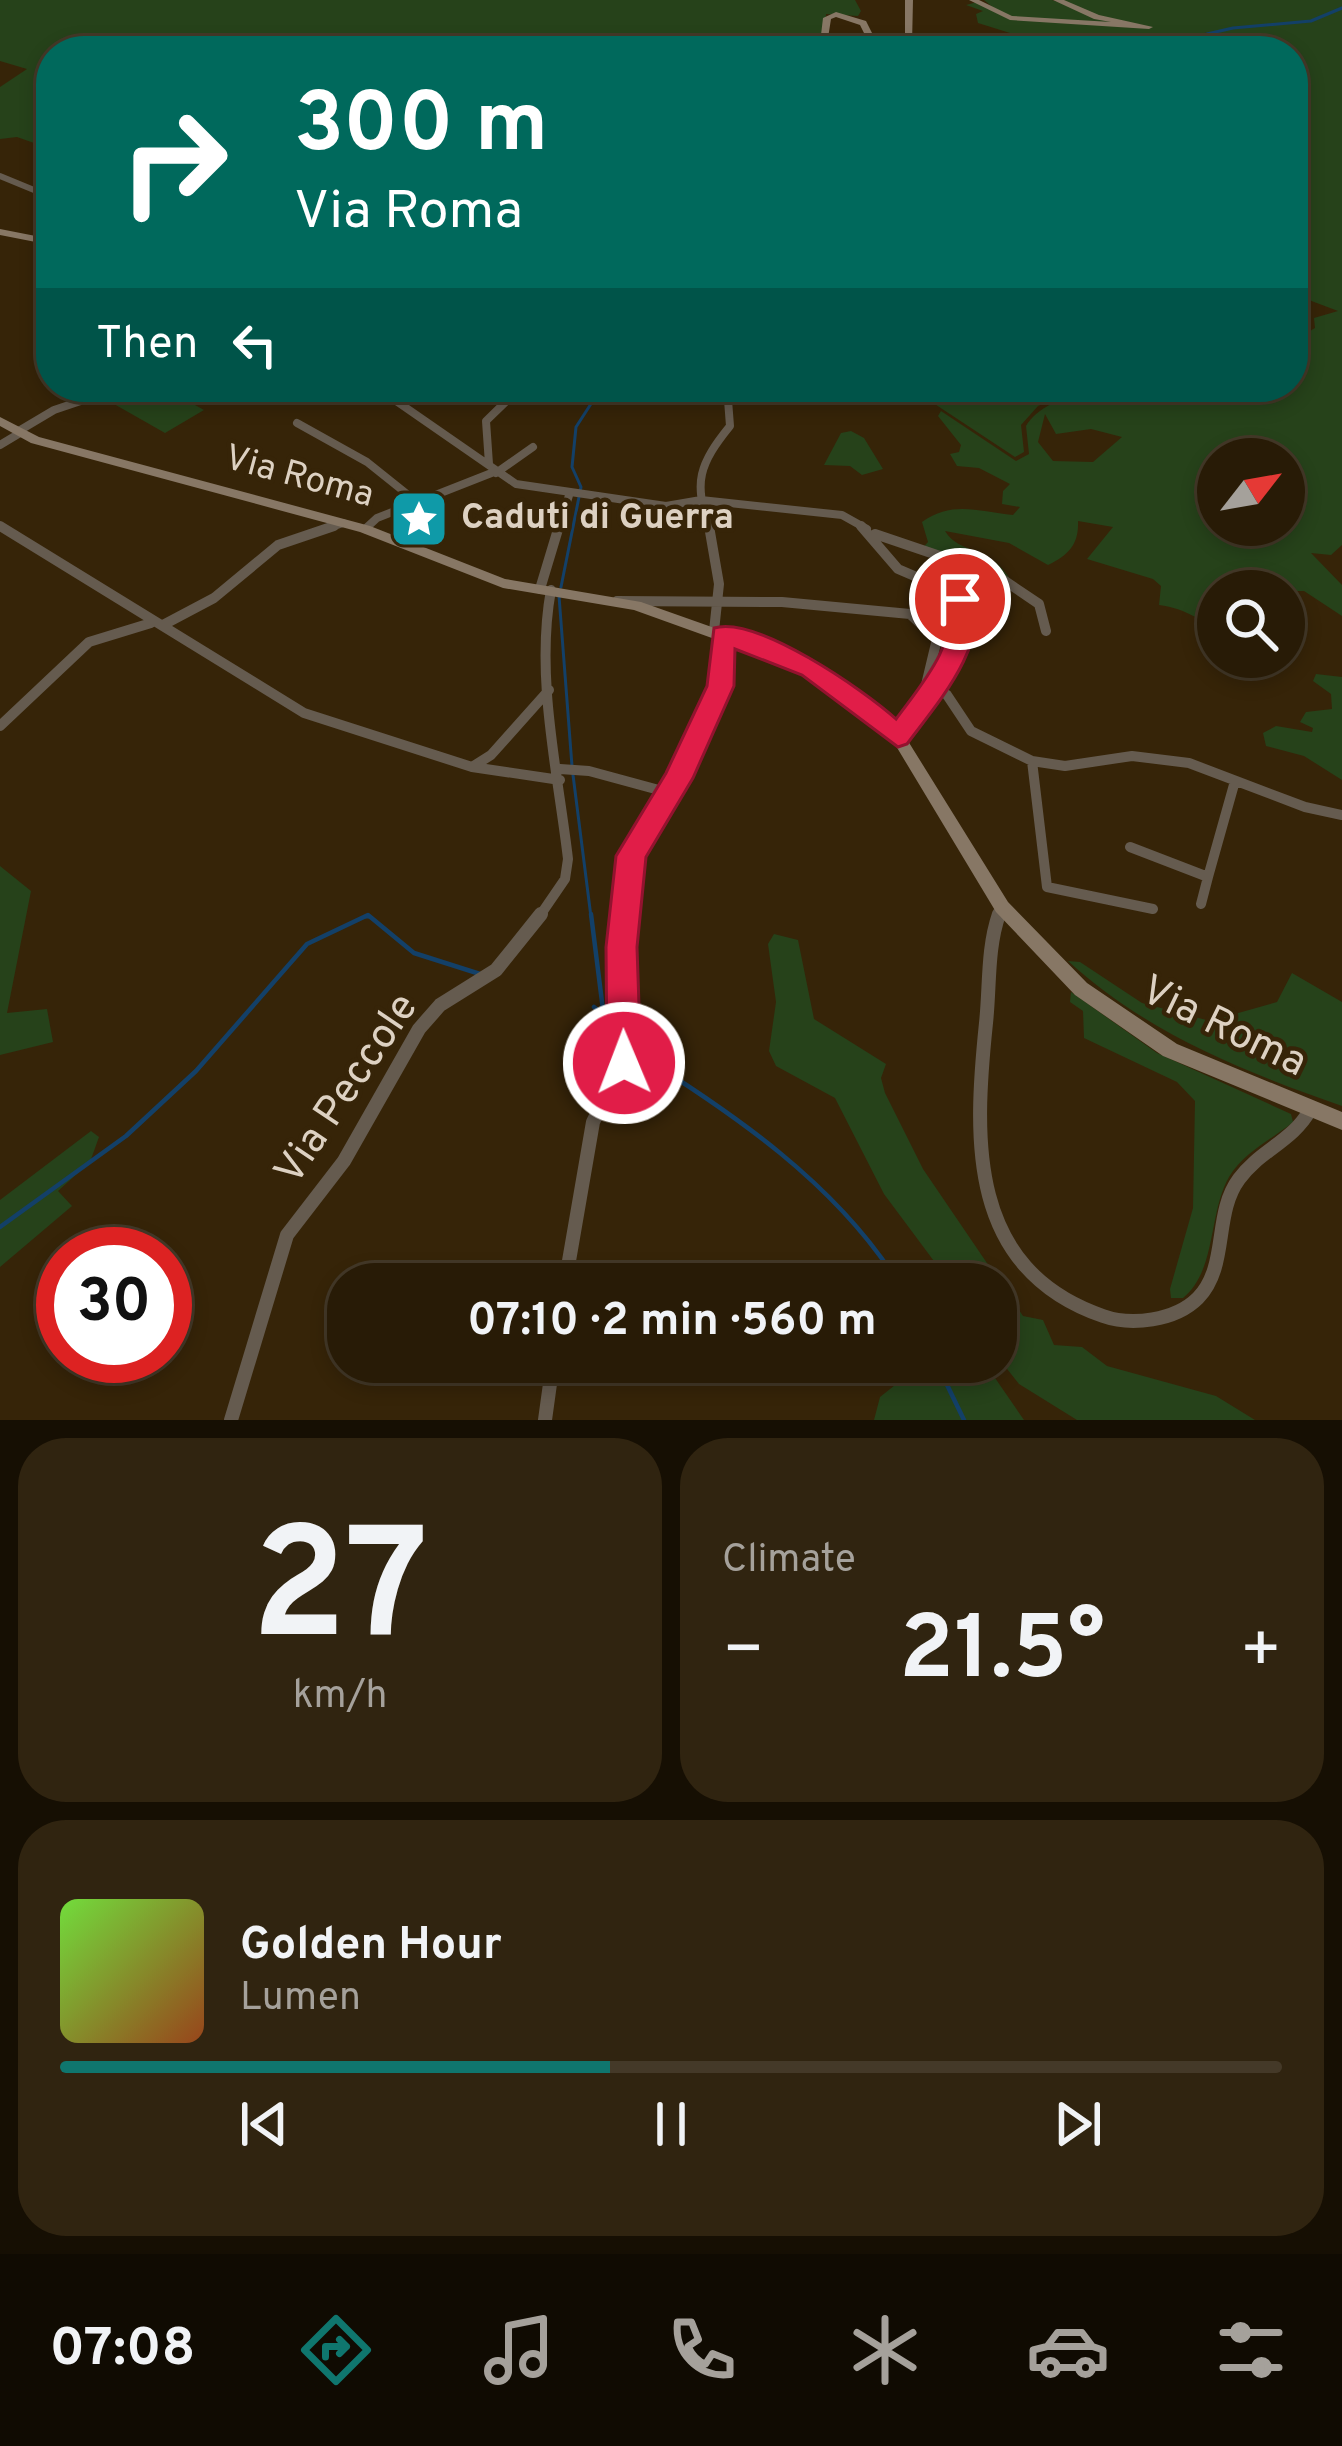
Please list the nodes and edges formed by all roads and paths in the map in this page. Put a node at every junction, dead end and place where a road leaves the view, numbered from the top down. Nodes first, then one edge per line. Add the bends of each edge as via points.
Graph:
1 (909, 0) edge
2 (973, 0) edge
3 (1057, 0) edge
4 (825, 36) edge
5 (870, 36) edge
6 (909, 36) edge
7 (0, 176) edge
8 (36, 191) edge
9 (0, 232) edge
10 (36, 239) edge
11 (78, 402) edge
12 (397, 402) edge
13 (505, 402) edge
14 (729, 402) edge
15 (0, 421) edge
16 (297, 423) dead end
17 (18, 433) junction
18 (0, 446) edge
19 (533, 447) dead end
20 (493, 470) junction
21 (572, 493) junction
22 (699, 501) junction
23 (417, 502) junction
24 (343, 523) junction
25 (0, 526) edge
26 (365, 529) junction
27 (872, 532) junction
28 (549, 590) junction
29 (617, 601) junction
30 (720, 601) junction
31 (157, 624) junction
32 (1046, 631) dead end
33 (718, 633) junction
34 (934, 687) junction
35 (549, 690) junction
36 (914, 711) junction
37 (0, 726) edge
38 (898, 737) junction
39 (1032, 761) junction
40 (472, 767) junction
41 (563, 773) junction
42 (1235, 781) junction
43 (670, 793) junction
44 (1342, 815) edge
45 (1130, 847) dead end
46 (1208, 877) junction
47 (1201, 904) dead end
48 (1002, 907) junction
49 (1153, 909) dead end
50 (1310, 1110) junction
51 (1342, 1121) edge
52 (569, 1263) edge
53 (550, 1383) edge
54 (231, 1420) edge
55 (545, 1420) edge

1 - 6 main road
2 - 3 main road via 1010,18 1149,27
4 - 5 main road via 826,18 836,14 863,23
7 - 8 street
9 - 10 main road
11 - 17 street
12 - 20 street
13 - 20 street via 487,421
14 - 22 street via 730,426 699,472
15 - 17 main road, Via Roma
16 - 23 street via 367,461
17 - 18 street
17 - 24 main road, Via Roma
19 - 20 street
20 - 21 street via 516,484
20 - 23 street
21 - 22 street via 666,506
21 - 28 street, Via Peccole
22 - 27 street via 839,514
22 - 30 street via 712,531
23 - 26 street
24 - 26 main road, Via Roma
24 - 31 street via 278,545 214,598
25 - 31 street
26 - 28 main road, Via Roma via 484,577
27 - 32 street via 996,575 1039,604
27 - 34 street via 898,569 964,604 959,639
28 - 29 main road, Via Roma
28 - 35 street, Via Peccole
29 - 30 street
29 - 33 main road, Via Roma
30 - 33 street
30 - 36 street via 910,614 937,639
31 - 37 street via 89,642
31 - 40 street via 304,713
33 - 38 main road, Via Roma via 811,668
33 - 43 street via 721,686
34 - 36 street
34 - 39 street via 971,731
35 - 40 street
35 - 41 street, Via Peccole
36 - 38 street
38 - 48 main road, Via Roma
39 - 42 street via 1064,766 1132,756 1189,763
39 - 49 street via 1048,887
40 - 41 street
41 - 43 street via 589,771
41 - 54 street, Via Peccole via 565,879 511,956 418,1029 344,1161 287,1235
42 - 44 street
42 - 46 street
43 - 52 street via 632,856 622,947 626,1057 593,1122
45 - 46 street
46 - 47 street
48 - 50 main road, Via Roma via 1057,968 1138,1031
48 - 50 street, Via Roma via 978,1150 1002,1230 1055,1294 1122,1321 1190,1304 1210,1278 1233,1187
50 - 51 main road, Via Roma
53 - 55 street

